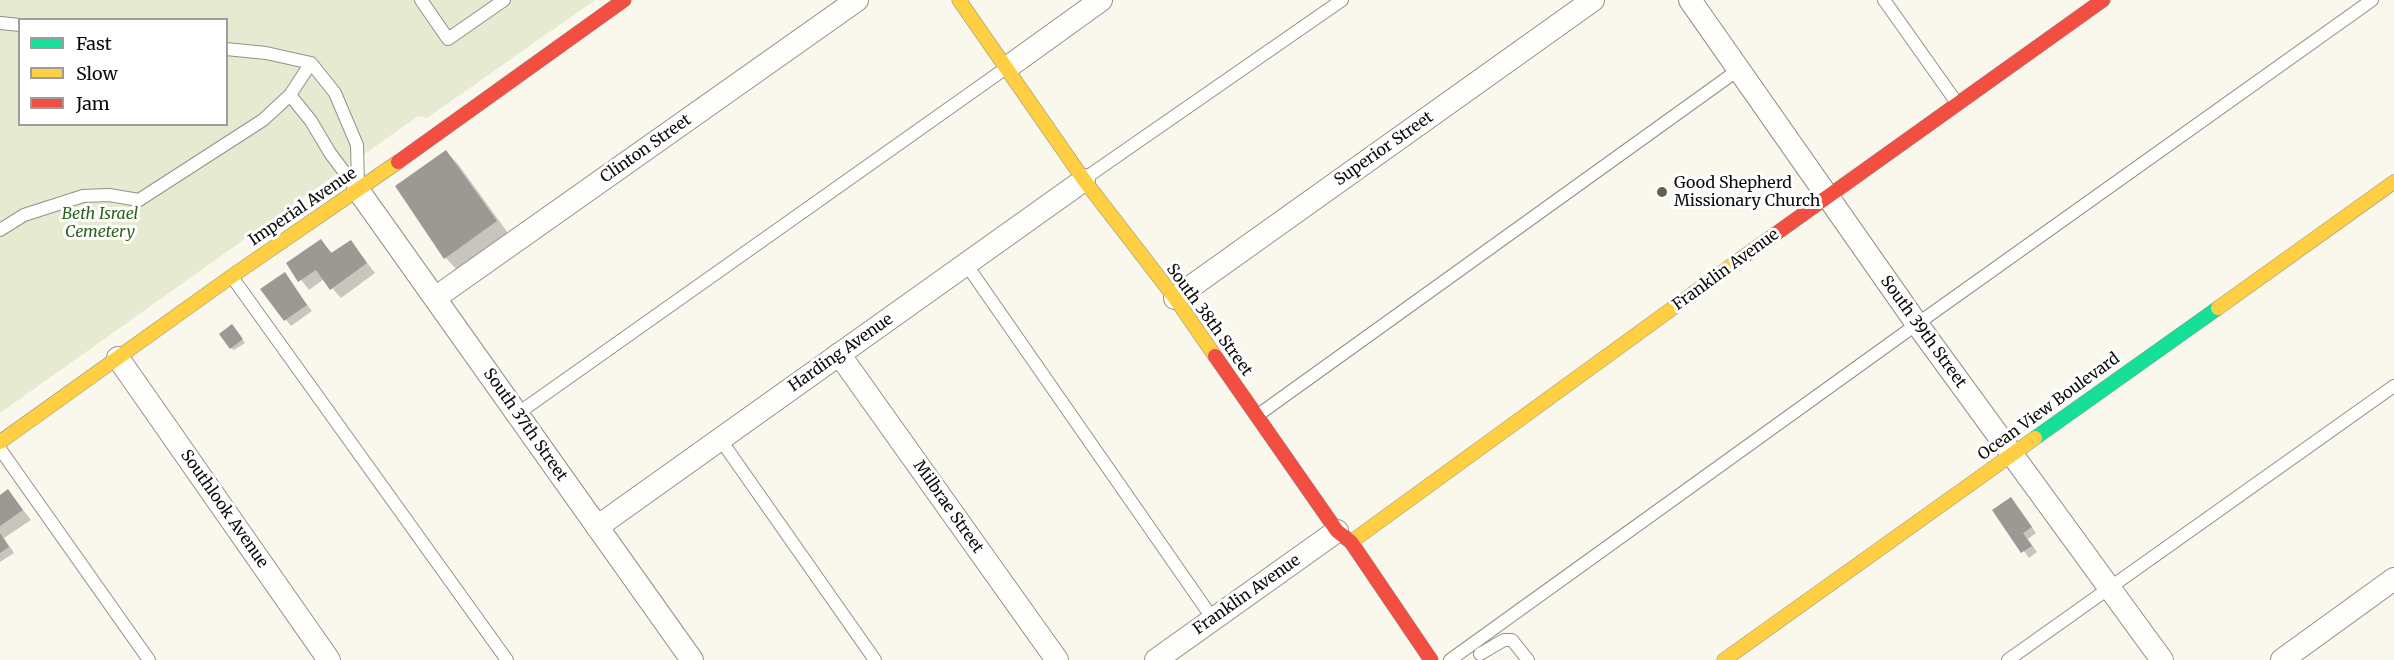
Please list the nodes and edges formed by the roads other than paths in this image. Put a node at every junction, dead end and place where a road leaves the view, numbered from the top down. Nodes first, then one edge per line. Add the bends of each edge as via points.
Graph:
1 (421, 0) edge
2 (504, 0) edge
3 (624, 0) edge
4 (857, 0) edge
5 (959, 0) edge
6 (1101, 0) edge
7 (1342, 0) edge
8 (1593, 0) edge
9 (1690, 0) edge
10 (1884, 0) edge
11 (2372, 0) edge
12 (2088, 4) edge
13 (0, 23) edge
14 (18, 25) edge
15 (228, 49) edge
16 (311, 63) junction
17 (1008, 68) junction
18 (1738, 70) junction
19 (290, 95) junction
20 (1958, 104) junction
21 (1084, 180) junction
22 (2394, 182) edge
23 (358, 190) junction
24 (1826, 197) junction
25 (0, 230) edge
26 (966, 264) junction
27 (231, 276) junction
28 (435, 298) junction
29 (1175, 298) junction
30 (1917, 324) junction
31 (839, 354) junction
32 (118, 358) junction
33 (2394, 386) edge
34 (518, 414) junction
35 (1257, 416) junction
36 (720, 439) junction
37 (0, 442) edge
38 (0, 449) edge
39 (2011, 455) junction
40 (597, 527) junction
41 (1344, 536) junction
42 (2394, 579) edge
43 (2110, 586) junction
44 (1213, 619) junction
45 (1479, 652) edge
46 (688, 659) edge
47 (149, 660) edge
48 (329, 660) edge
49 (507, 660) edge
50 (875, 660) edge
51 (1057, 660) edge
52 (1156, 660) edge
53 (1431, 660) edge
54 (1450, 660) edge
55 (1528, 660) edge
56 (1724, 660) edge
57 (2008, 660) edge
58 (2163, 660) edge
59 (2282, 660) edge

1 - 2 lane via 448,39
3 - 23 street, Imperial Avenue
4 - 28 street, Clinton Street
5 - 17 street, South 38th Street
6 - 17 street
7 - 21 lane
8 - 29 street, Superior Street
9 - 18 street, South 39th Street
10 - 20 lane
11 - 30 lane
12 - 20 street, Franklin Avenue
13 - 14 lane
15 - 16 lane
16 - 19 lane
16 - 23 lane via 335,93 357,145
17 - 21 street, South 38th Street
17 - 34 lane
18 - 24 street, South 39th Street
18 - 35 lane
19 - 23 lane
19 - 25 lane via 263,120 139,200 83,196 24,214
20 - 24 street, Franklin Avenue
21 - 26 street, Harding Avenue
21 - 29 street, South 38th Street
22 - 39 street, Ocean View Boulevard
23 - 27 street, Imperial Avenue
23 - 28 street, South 37th Street
24 - 30 street, South 39th Street
24 - 41 street, Franklin Avenue
26 - 31 street, Harding Avenue
26 - 44 lane
27 - 32 street, Imperial Avenue
27 - 49 lane
28 - 34 street, South 37th Street
29 - 35 street, South 38th Street
30 - 39 street, South 39th Street
30 - 45 lane
31 - 36 street, Harding Avenue
31 - 51 street, Milbrae Street
32 - 37 street, Imperial Avenue
32 - 48 street, Southlook Avenue
33 - 43 lane
34 - 40 street, South 37th Street
35 - 41 street, South 38th Street
36 - 40 street, Harding Avenue
36 - 50 lane
38 - 47 lane
39 - 43 street, South 39th Street
39 - 56 street, Ocean View Boulevard
40 - 46 street, South 37th Street
41 - 44 street, Franklin Avenue
41 - 53 street, South 38th Street
42 - 59 street
43 - 57 lane
43 - 58 street, South 39th Street
44 - 52 street, Franklin Avenue
45 - 54 lane
45 - 55 lane via 1512,640

